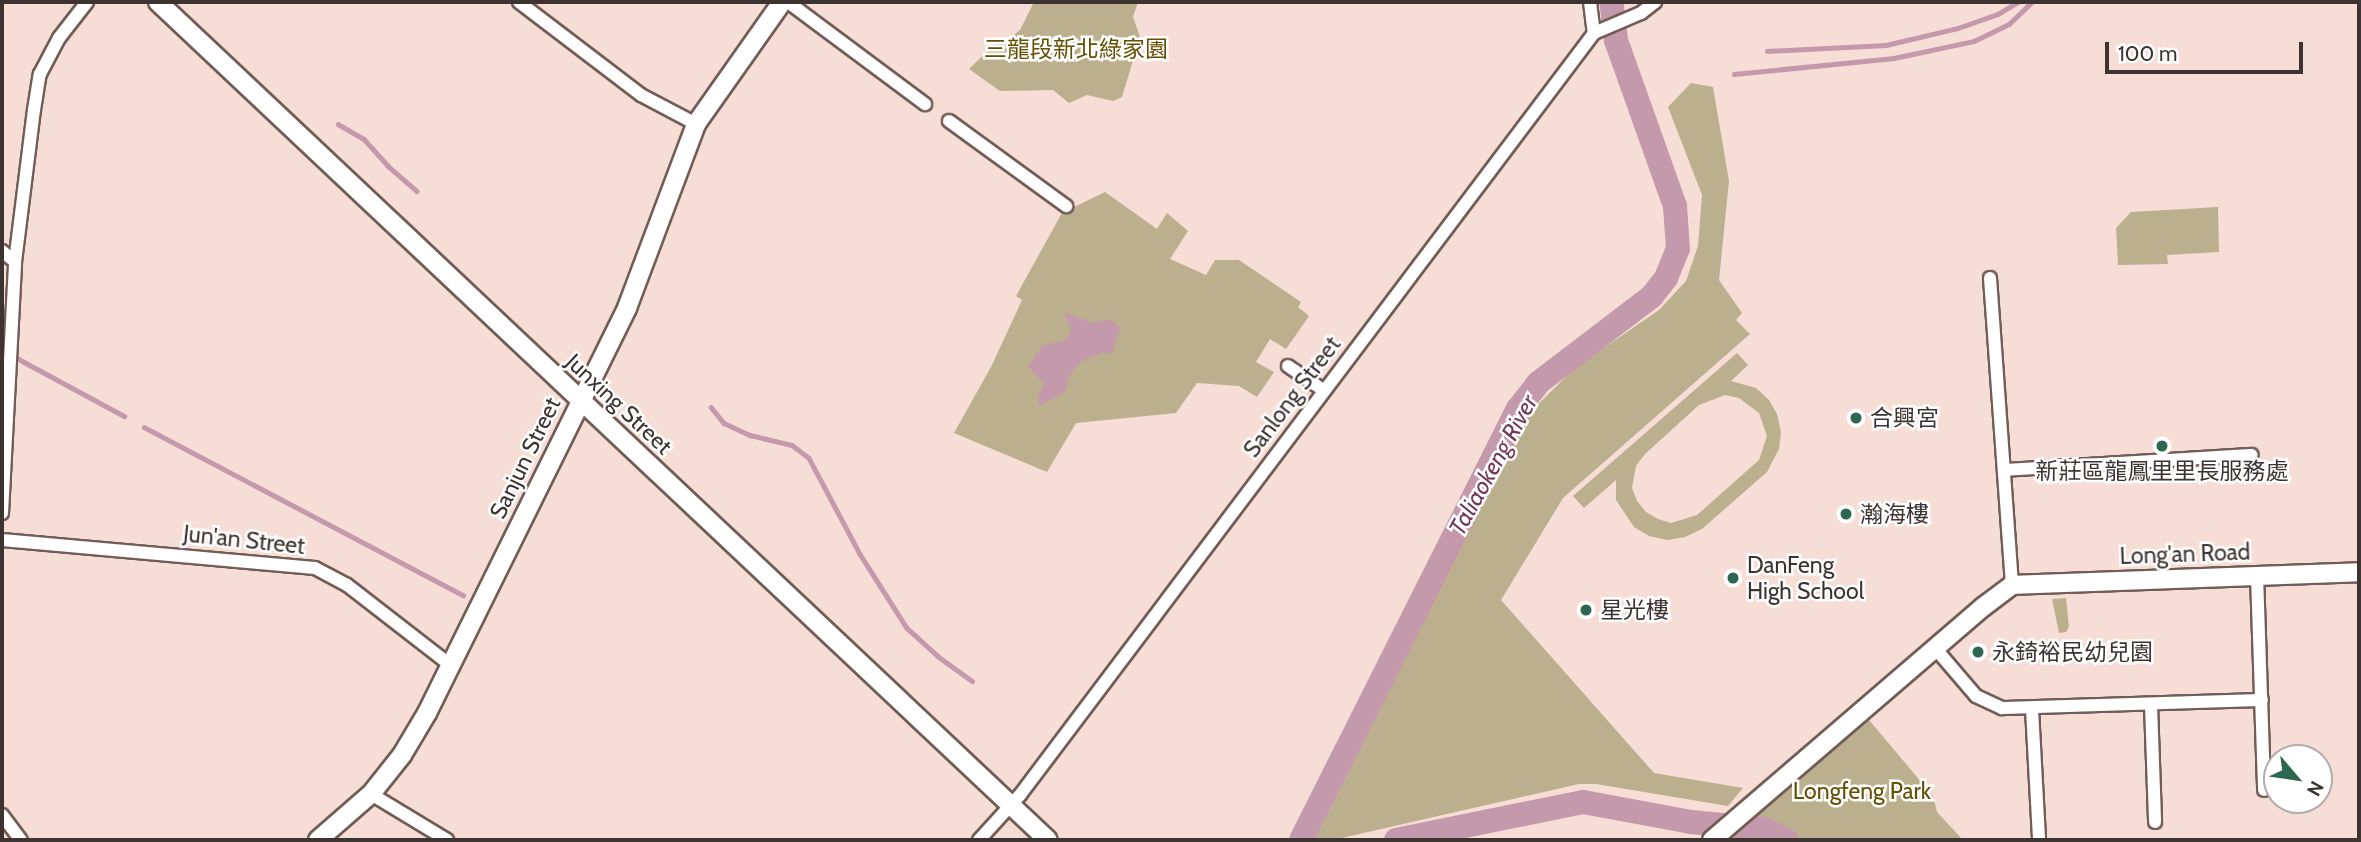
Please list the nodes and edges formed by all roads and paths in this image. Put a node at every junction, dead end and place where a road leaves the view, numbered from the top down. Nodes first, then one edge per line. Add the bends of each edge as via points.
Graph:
1 (87, 2) edge
2 (158, 2) edge
3 (519, 2) edge
4 (782, 2) edge
5 (788, 2) edge
6 (1590, 2) edge
7 (1655, 2) edge
8 (1598, 31) junction
9 (925, 104) dead end
10 (949, 121) dead end
11 (696, 124) junction
12 (1066, 206) dead end
13 (2, 251) edge
14 (15, 262) junction
15 (1990, 278) dead end
16 (1289, 366) dead end
17 (1323, 390) junction
18 (580, 402) junction
19 (2252, 456) dead end
20 (2004, 470) junction
21 (2, 513) edge
22 (2, 540) edge
23 (2359, 572) edge
24 (2257, 575) junction
25 (2012, 585) junction
26 (1935, 648) junction
27 (450, 665) junction
28 (2262, 700) junction
29 (2151, 705) junction
30 (2032, 709) junction
31 (2263, 745) edge
32 (371, 794) junction
33 (1012, 805) junction
34 (2, 814) edge
35 (2155, 822) dead end
36 (1713, 839) edge
37 (21, 840) edge
38 (318, 840) edge
39 (447, 840) edge
40 (979, 840) edge
41 (1048, 840) edge
42 (2039, 840) edge

1 - 14 street via 59,38 40,74
2 - 18 street, Junxing Street
3 - 11 street via 641,95
4 - 11 street, Sanjun Street
5 - 9 street
6 - 8 street
7 - 8 street
8 - 17 street, Sanlong Street
10 - 12 street
11 - 18 street, Sanjun Street via 627,308
13 - 14 street
14 - 21 street
15 - 20 street
16 - 17 street
17 - 33 street, Sanlong Street
18 - 27 street, Sanjun Street
18 - 33 street, Junxing Street
19 - 20 street
20 - 25 street
22 - 27 street, Jun'an Street via 315,568 347,585
23 - 24 street, Long'an Road
24 - 25 street, Long'an Road
24 - 28 street
25 - 26 street
26 - 30 street via 1976,696 1990,705
26 - 36 street
27 - 32 street, Sanjun Street via 402,755
28 - 29 street
28 - 31 street
29 - 30 street
29 - 35 street
30 - 42 street
32 - 38 street, Sanjun Street
32 - 39 street
33 - 40 street, Sanlong Street
33 - 41 street, Junxing Street
34 - 37 street

